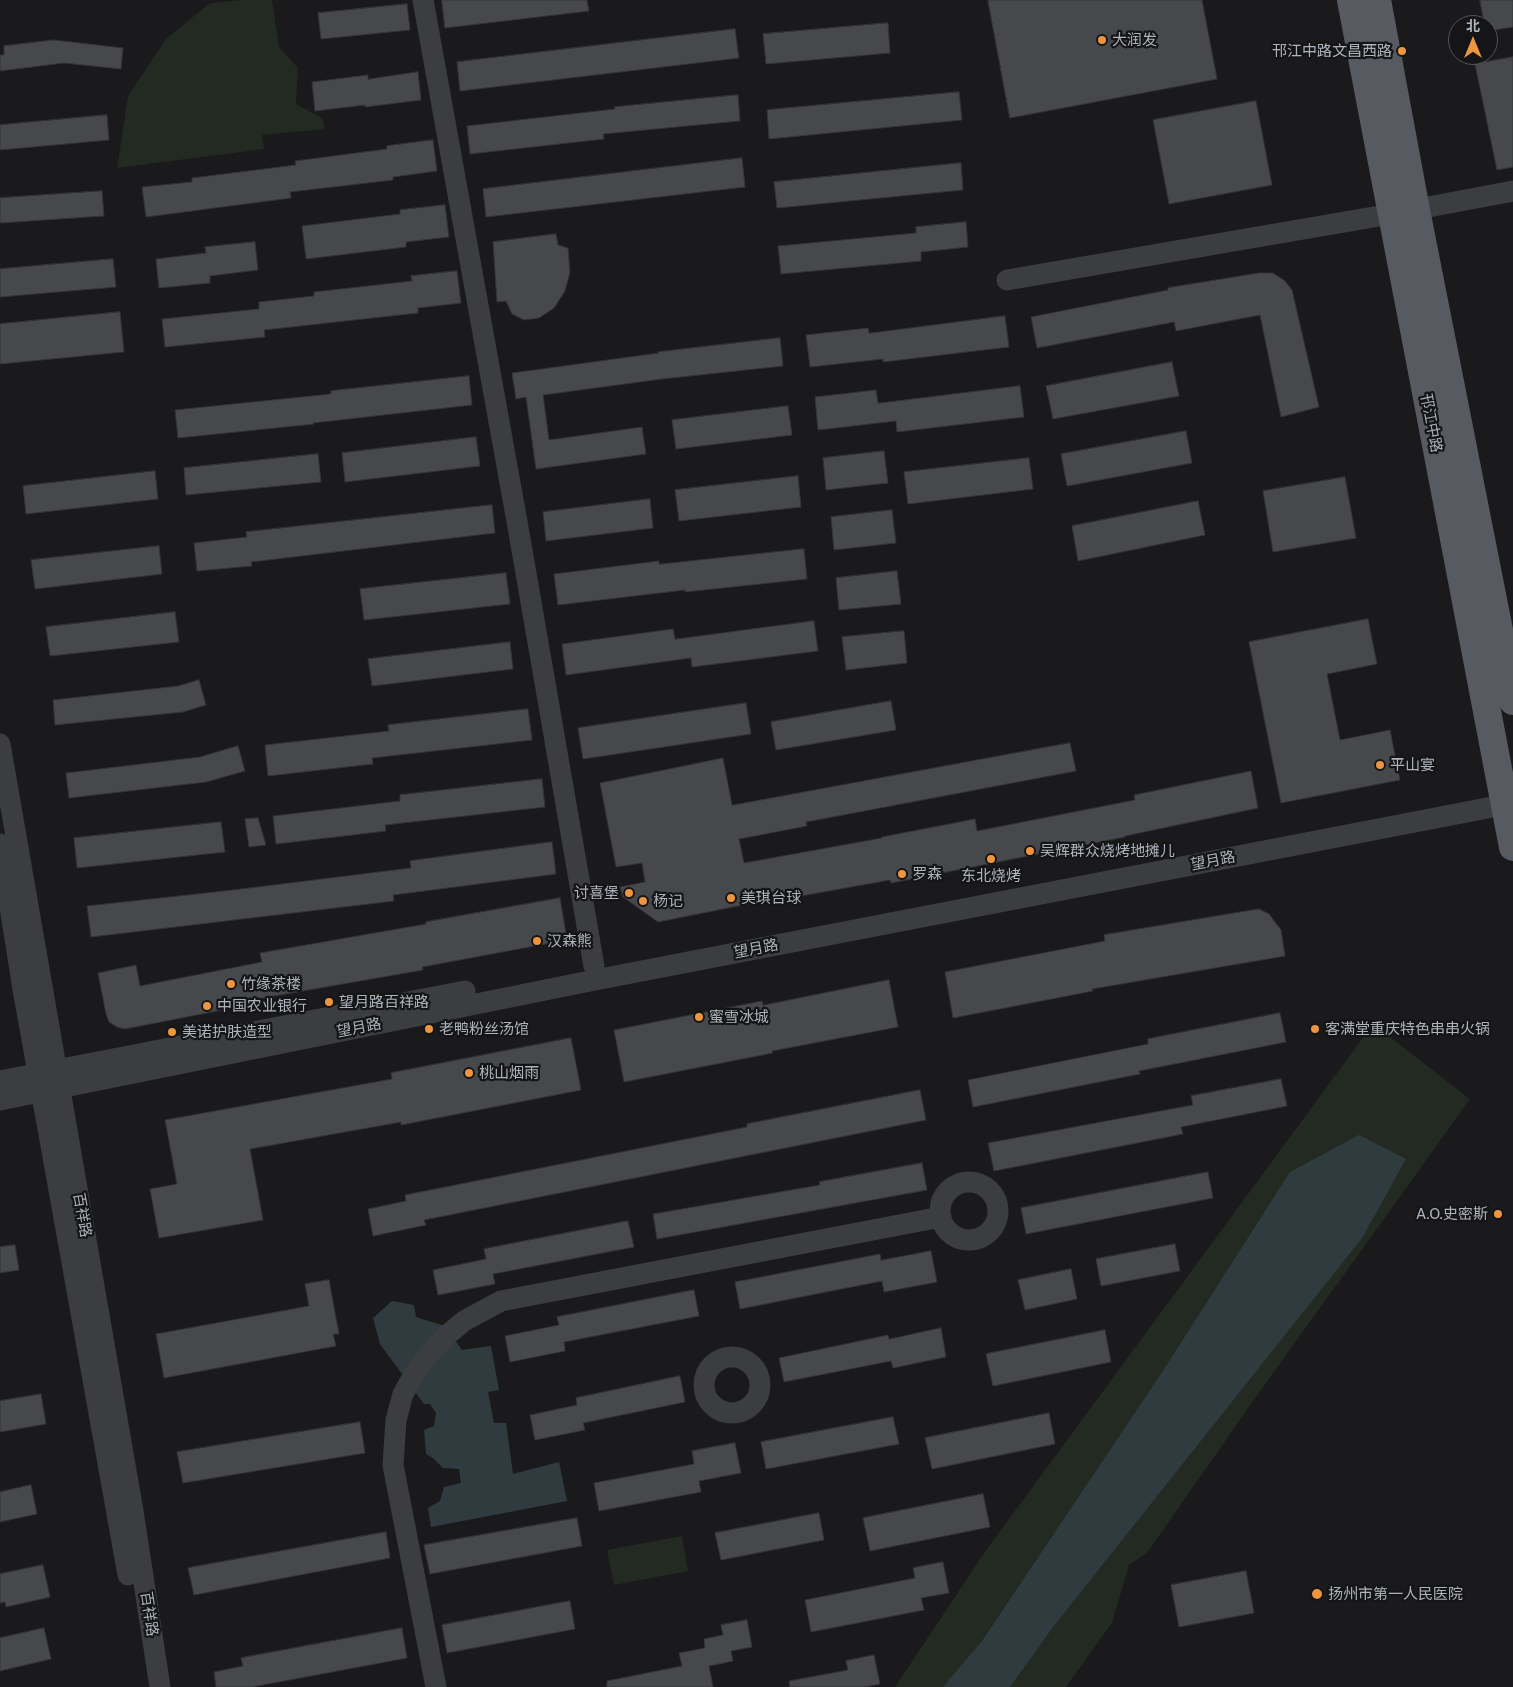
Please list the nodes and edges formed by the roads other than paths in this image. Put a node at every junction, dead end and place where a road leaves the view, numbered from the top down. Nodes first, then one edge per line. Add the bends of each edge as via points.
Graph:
1 (423, 0) edge
2 (1350, 0) edge
3 (1376, 0) edge
4 (1513, 191) edge
5 (1403, 212) junction
6 (1007, 280) dead end
7 (1513, 700) edge
8 (0, 744) edge
9 (1508, 797) edge
10 (0, 844) edge
11 (1513, 847) edge
12 (594, 966) junction
13 (0, 1081) edge
14 (49, 1081) junction
15 (0, 1100) edge
16 (941, 1217) dead end
17 (146, 1687) edge
18 (160, 1687) edge
19 (436, 1687) edge

1 - 12 street
2 - 5 main road, 邗江中路
3 - 5 main road, 邗江中路
4 - 5 street
5 - 6 street
5 - 7 main road, 邗江中路
5 - 9 main road, 邗江中路
8 - 14 street, 百祥路
9 - 11 main road, 邗江中路
9 - 12 street, 望月路
9 - 14 street, 望月路 via 595,980
10 - 14 street, 百祥路
12 - 14 street, 望月路
13 - 14 street, 望月路
14 - 15 street, 望月路
14 - 17 street, 百祥路
14 - 18 street, 百祥路 via 133,1512
16 - 19 street via 501,1301 446,1336 415,1373 403,1394 396,1420 393,1465

